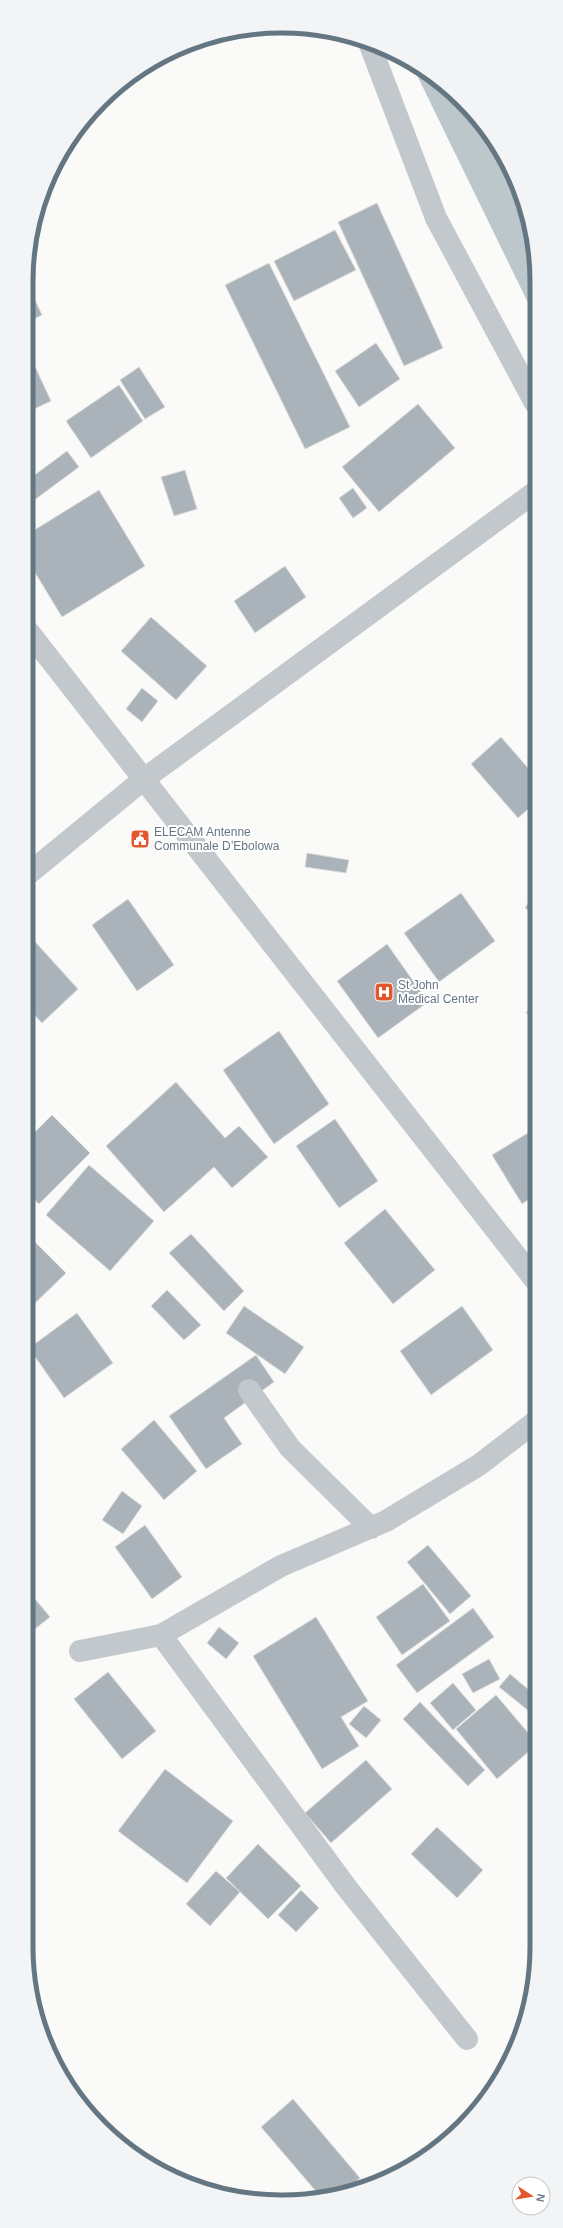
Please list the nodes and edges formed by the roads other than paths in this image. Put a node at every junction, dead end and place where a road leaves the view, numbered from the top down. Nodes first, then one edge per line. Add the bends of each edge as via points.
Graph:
1 (372, 50) edge
2 (530, 394) edge
3 (530, 496) edge
4 (33, 636) edge
5 (144, 779) junction
6 (33, 870) edge
7 (530, 1274) edge
8 (249, 1390) dead end
9 (530, 1426) edge
10 (371, 1528) junction
11 (161, 1635) junction
12 (80, 1651) dead end
13 (467, 2040) dead end

1 - 2 street via 436,218
3 - 5 street
4 - 5 street
5 - 6 street
5 - 7 street
8 - 10 street via 290,1448
9 - 10 street via 479,1465
10 - 11 street via 282,1566
11 - 12 street
11 - 13 street via 347,1888

